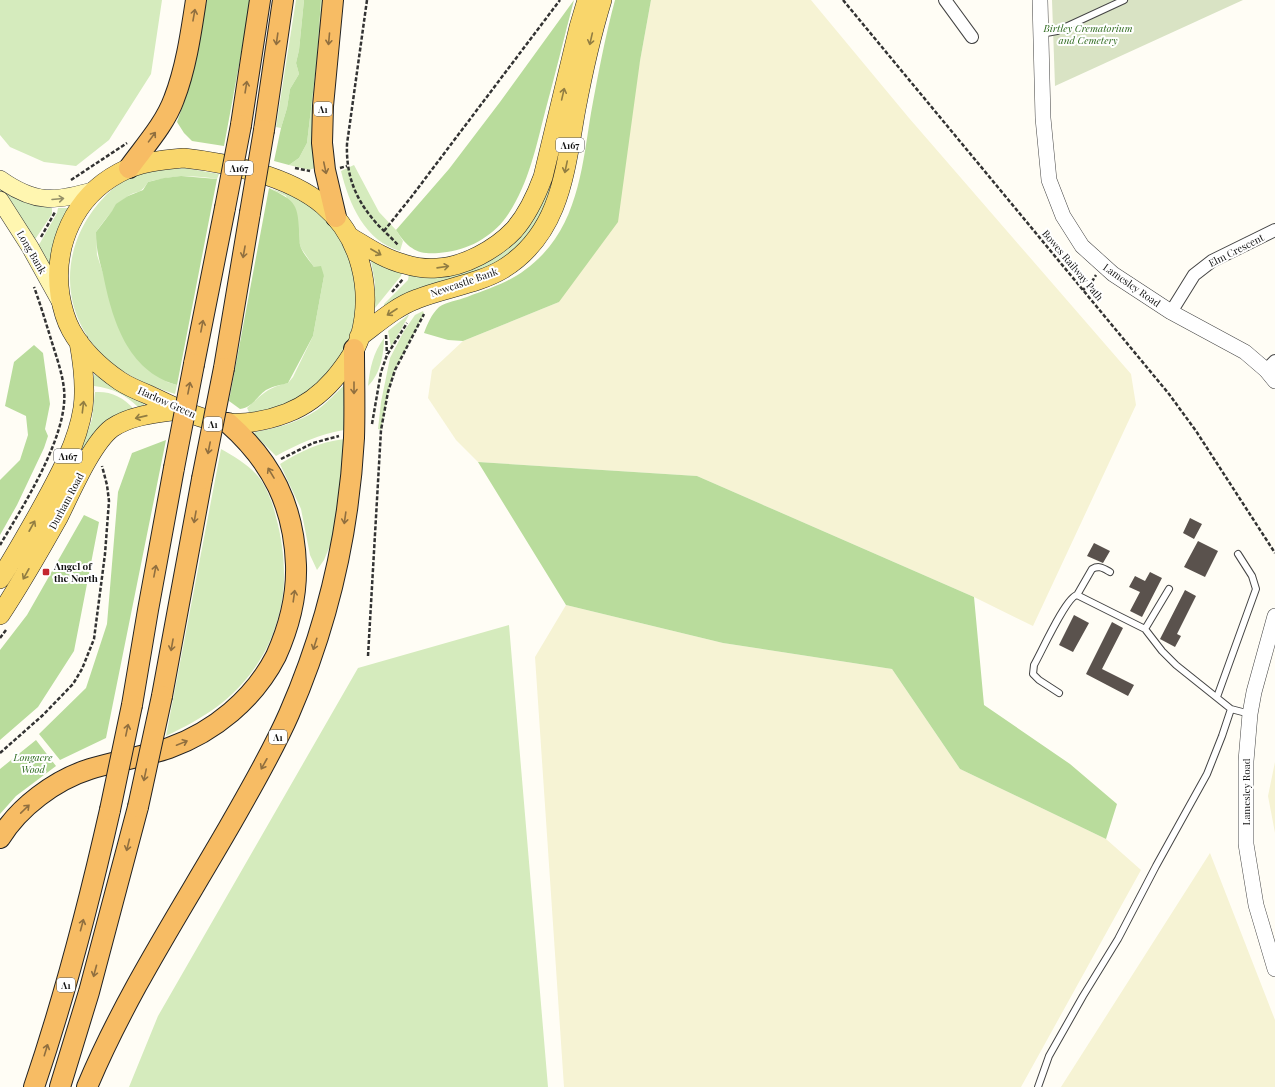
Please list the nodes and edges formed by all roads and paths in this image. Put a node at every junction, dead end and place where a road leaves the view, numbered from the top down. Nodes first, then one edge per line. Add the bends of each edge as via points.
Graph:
1 (196, 0) edge
2 (260, 0) edge
3 (283, 0) edge
4 (333, 0) edge
5 (367, 0) edge
6 (560, 0) edge
7 (587, 0) edge
8 (602, 0) edge
9 (843, 0) edge
10 (1040, 0) edge
11 (1124, 0) edge
12 (948, 1) edge
13 (1041, 34) junction
14 (972, 37) dead end
15 (132, 139) dead end
16 (129, 168) junction
17 (0, 179) edge
18 (70, 181) dead end
19 (95, 190) junction
20 (0, 200) edge
21 (56, 208) dead end
22 (336, 217) junction
23 (1275, 230) edge
24 (384, 231) junction
25 (350, 237) junction
26 (40, 239) dead end
27 (399, 246) dead end
28 (1101, 264) junction
29 (32, 281) dead end
30 (1083, 290) junction
31 (433, 293) junction
32 (62, 305) junction
33 (1171, 312) junction
34 (407, 322) dead end
35 (386, 335) dead end
36 (79, 342) junction
37 (357, 343) junction
38 (387, 355) junction
39 (1270, 365) edge
40 (1275, 382) edge
41 (179, 410) junction
42 (228, 423) junction
43 (370, 431) dead end
44 (342, 436) dead end
45 (279, 460) dead end
46 (101, 464) dead end
47 (0, 545) edge
48 (1275, 553) edge
49 (1238, 554) dead end
50 (1110, 572) dead end
51 (0, 579) edge
52 (1169, 588) dead end
53 (1077, 595) junction
54 (0, 615) edge
55 (1275, 616) edge
56 (1145, 629) junction
57 (368, 656) dead end
58 (1059, 693) dead end
59 (1217, 698) junction
60 (1231, 709) junction
61 (1250, 714) junction
62 (0, 753) edge
63 (0, 838) edge
64 (1275, 969) edge
65 (34, 1087) edge
66 (60, 1087) edge
67 (86, 1087) edge
68 (1038, 1087) edge

16 -> 1 highway via 167,115 174,100 188,48
65 -> 2 highway, A1, bridge via 92,890 132,706 174,468 225,208
3 -> 66 highway, A1, bridge via 224,368 162,696 138,807 89,992
4 -> 22 highway, A1 via 322,143 325,170
5 - 24 path via 347,144 347,166 363,206
6 - 24 path
25 -> 7 main road, Newcastle Bank / A167 via 396,262 437,268 452,266 489,250 503,240 534,200 543,177
8 -> 31 main road, Newcastle Bank / A167 via 586,60 563,182 550,216 531,245 502,269 486,277
9 - 30 path, Bowes Railway Path
10 - 13 street, Lamesley Road
11 - 13 lane via 1057,31
12 - 14 street
13 - 28 street, Lamesley Road via 1043,118 1049,180 1063,216 1082,246
15 - 18 path
16 - 19 main road, Harlow Green / A167
16 - 22 main road, Harlow Green / A167 via 184,158 244,169 292,185 308,194
17 -> 19 main road via 12,188 41,199 56,200
19 - 32 main road, Harlow Green / A167 via 79,209 65,237 60,255 58,280
20 - 32 main road, Long Bank
21 - 26 path
22 - 25 main road, Harlow Green / A167
23 - 33 street, Elm Crescent via 1212,261 1194,275
24 - 27 path
25 - 37 main road, Harlow Green / A167 via 364,279 364,308
28 - 30 path via 1093,280
28 - 33 street, Lamesley Road
29 - 47 path via 57,360 64,390 64,404 49,455
30 - 48 path, Bowes Railway Path via 1192,425
31 -> 37 main road, Newcastle Bank / A167 via 404,304 383,318
31 - 57 path via 395,370 381,430
32 - 36 main road, Harlow Green / A167 via 70,329
33 - 39 street, Lamesley Road
34 - 38 path
35 - 38 path
36 - 41 main road, Harlow Green / A167 via 98,364 122,382
51 -> 36 main road, Durham Road / A167 via 13,560 74,446 80,426 84,395
37 - 42 main road, Harlow Green / A167 via 330,384 306,404 276,417
37 -> 67 highway, A1 via 354,438 344,529 321,627 306,672 269,755 134,990
38 - 43 path via 381,372
39 - 40 street, Lamesley Road
41 - 42 main road, Harlow Green / A167
41 -> 54 main road, Durham Road / A167 via 140,416 115,426 105,434 90,456 24,579
63 -> 42 highway, A1 via 32,803 68,778 88,770 167,749 208,729 244,700 271,664 282,643 294,599 297,576 292,528 281,494 267,467 249,443
44 - 45 path via 314,442
46 - 62 path via 109,501 94,639 82,670 73,684
49 - 59 lane via 1252,576 1256,589
50 - 53 lane via 1096,566
52 - 56 lane
53 - 56 lane
53 - 58 lane via 1073,596 1063,609 1034,665 1034,674 1039,680
55 - 61 street, Lamesley Road
56 - 59 lane via 1176,665
59 - 60 lane
60 - 61 lane
60 - 68 lane via 1207,774 1118,939 1049,1056
61 - 64 street, Lamesley Road via 1246,761 1246,844 1256,905

